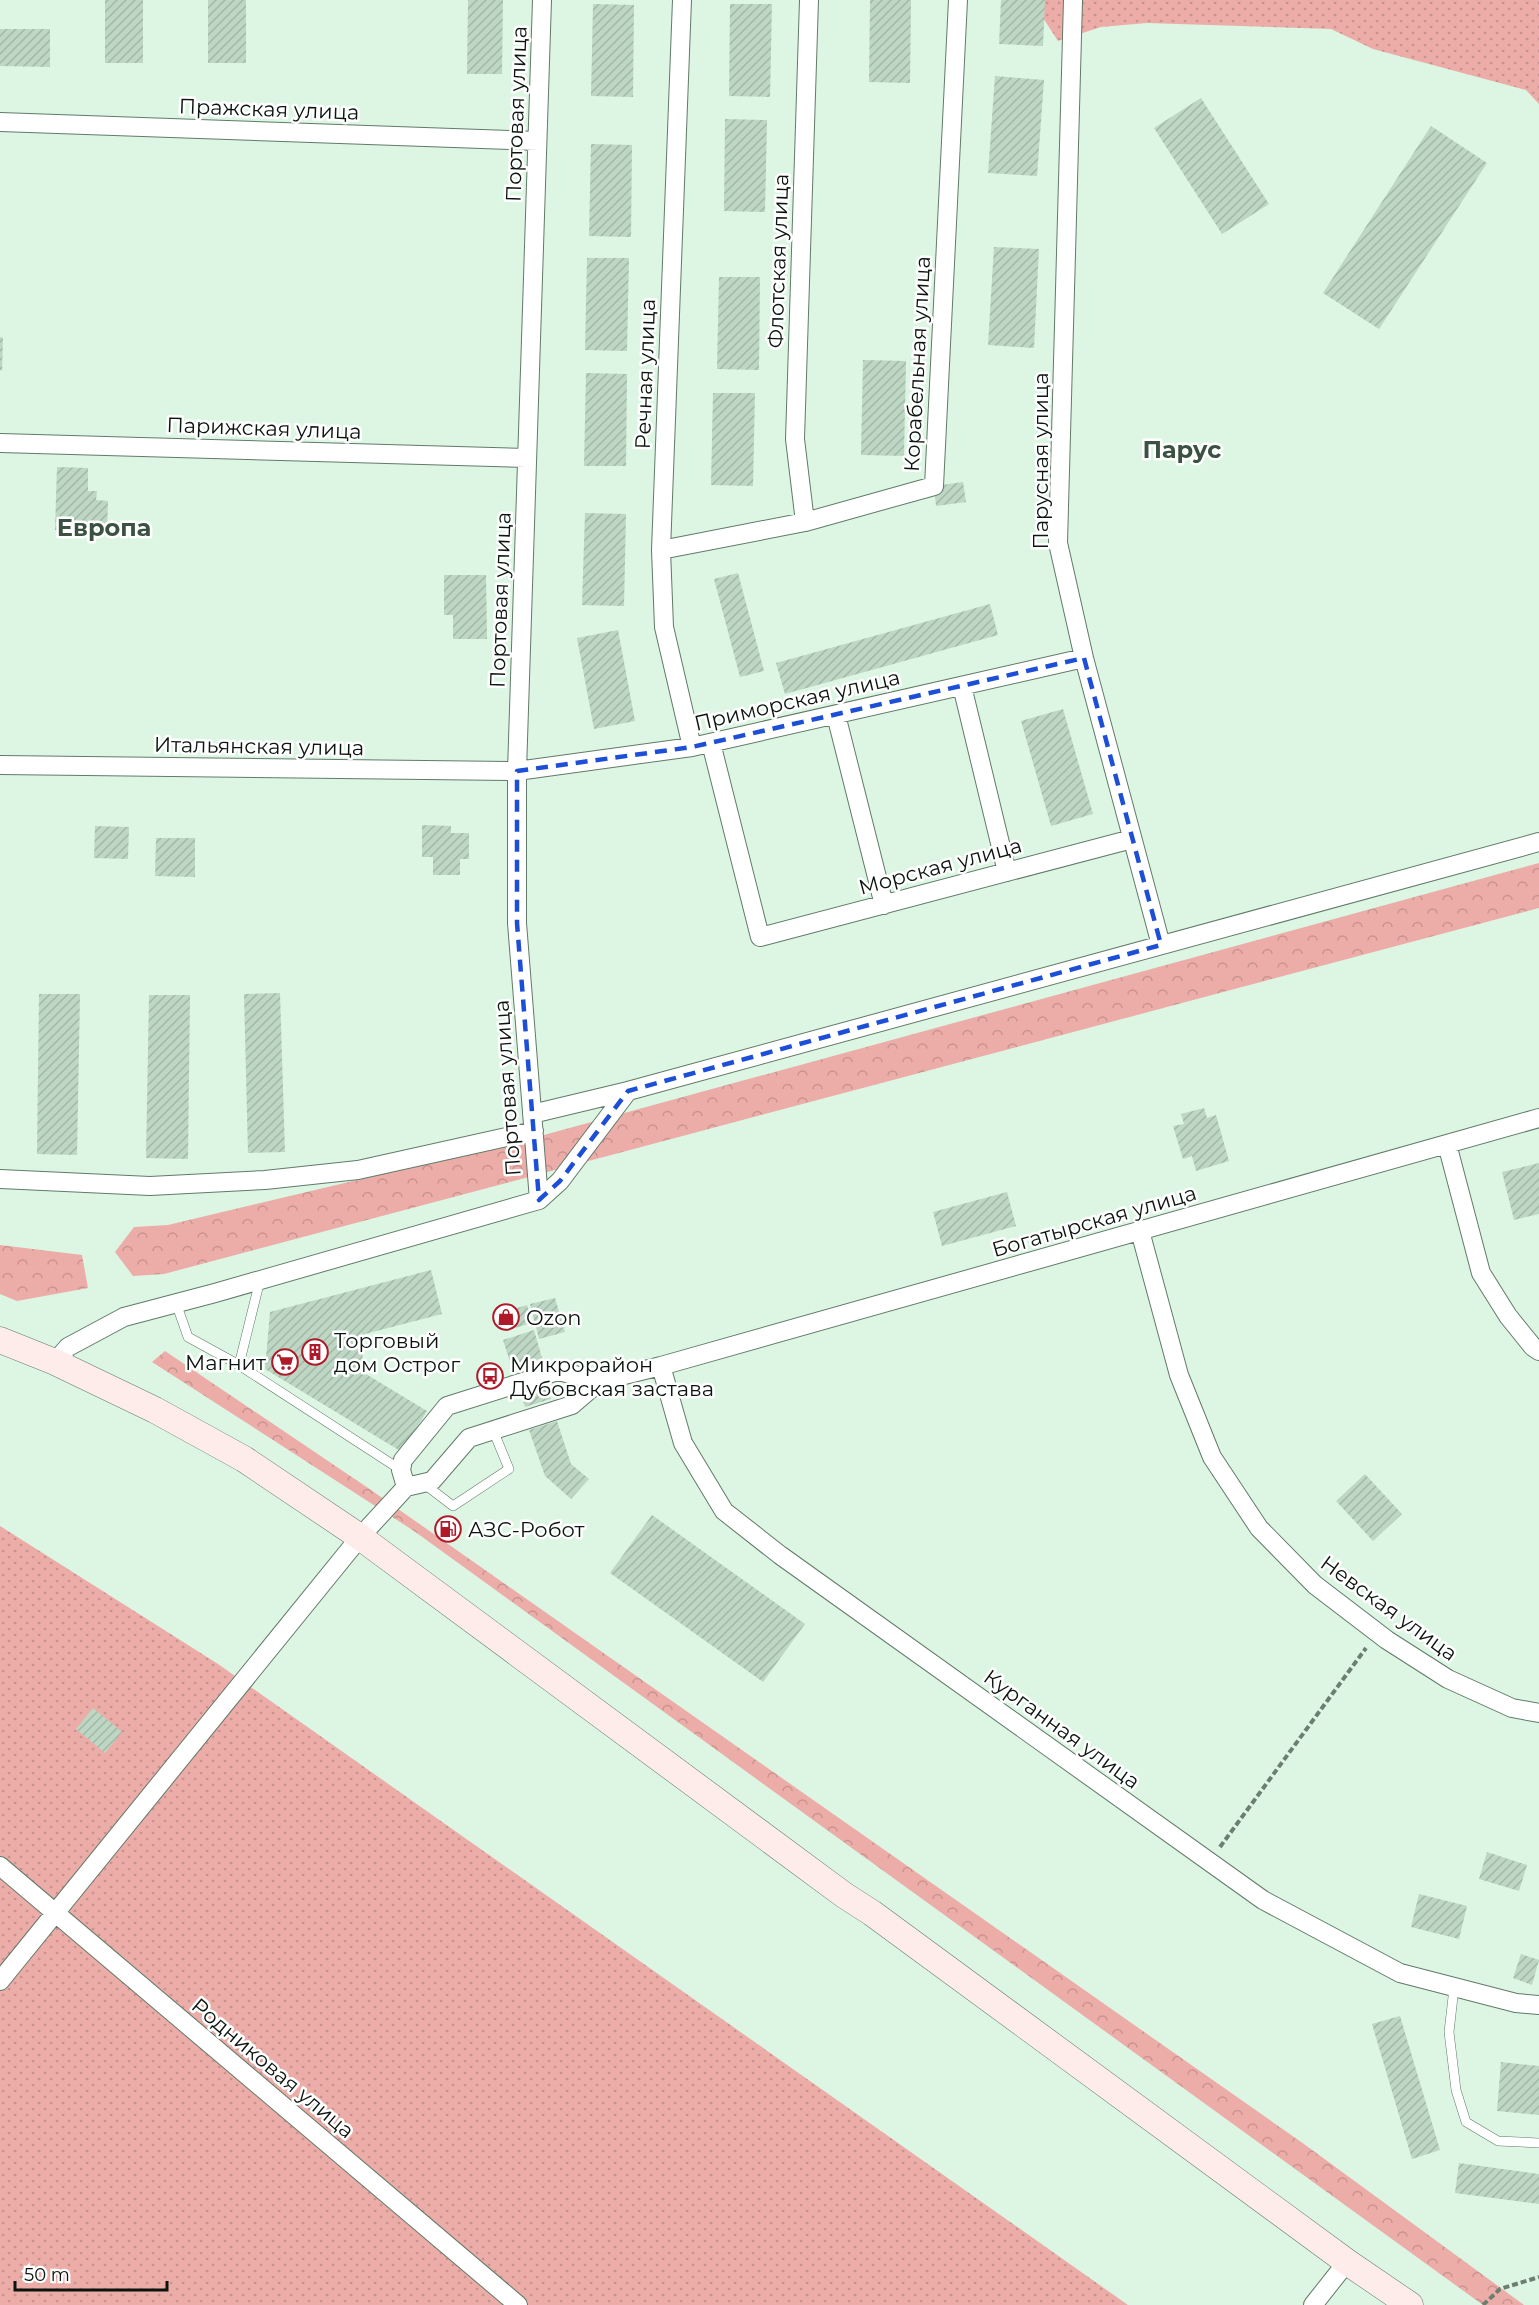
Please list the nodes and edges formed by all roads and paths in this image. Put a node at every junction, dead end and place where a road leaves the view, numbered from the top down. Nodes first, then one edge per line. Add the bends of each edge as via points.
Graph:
1 (542, 0) edge
2 (681, 0) edge
3 (809, 0) edge
4 (958, 0) edge
5 (1073, 0) edge
6 (0, 122) edge
7 (537, 141) junction
8 (0, 443) edge
9 (527, 458) junction
10 (805, 522) junction
11 (661, 550) junction
12 (1084, 658) junction
13 (962, 686) junction
14 (836, 715) junction
15 (711, 743) junction
16 (692, 747) junction
17 (0, 765) edge
18 (517, 771) junction
19 (1132, 839) junction
20 (1539, 842) edge
21 (1007, 872) junction
22 (884, 904) junction
23 (1161, 945) junction
24 (628, 1090) junction
25 (1539, 1118) edge
26 (533, 1123) junction
27 (1448, 1144) junction
28 (0, 1179) edge
29 (538, 1200) junction
30 (1140, 1231) junction
31 (260, 1280) junction
32 (176, 1303) junction
33 (0, 1340) edge
34 (1539, 1350) edge
35 (55, 1362) junction
36 (239, 1365) junction
37 (661, 1366) junction
38 (600, 1381) junction
39 (493, 1430) junction
40 (410, 1480) junction
41 (360, 1537) junction
42 (1377, 1633) junction
43 (1539, 1713) edge
44 (1209, 1862) junction
45 (0, 1866) edge
46 (55, 1913) junction
47 (0, 1981) edge
48 (1454, 1988) junction
49 (1539, 2005) edge
50 (1539, 2143) edge
51 (1347, 2262) junction
52 (1539, 2277) edge
53 (518, 2305) edge
54 (1313, 2305) edge
55 (1410, 2305) edge
56 (1484, 2305) edge

1 - 7 street, Портовая улица
2 - 11 street, Речная улица
3 - 10 street, Флотская улица via 795,439
4 - 10 street, Корабельная улица via 934,486
5 - 12 street, Парусная улица via 1058,543
6 - 7 street, Пражская улица
7 - 9 street, Портовая улица
8 - 9 street, Парижская улица
9 - 18 street, Портовая улица
10 - 11 street, Корабельная улица
11 - 16 street, Речная улица via 664,627
12 - 13 street, Приморская улица
12 - 19 street, Парусная улица
13 - 14 street, Приморская улица
13 - 21 street
14 - 15 street, Приморская улица
14 - 22 street
15 - 16 street, Приморская улица
15 - 22 street, Морская улица via 760,937
16 - 18 street, Приморская улица
17 - 18 street, Итальянская улица
18 - 26 street, Портовая улица via 517,923
19 - 21 street, Морская улица
19 - 23 street, Парусная улица
20 - 23 street
21 - 22 street, Морская улица
23 - 24 street
24 - 26 street
24 - 29 street via 560,1181
25 - 27 street, Богатырская улица
26 - 28 street via 358,1170 265,1180 150,1186
26 - 29 street, Портовая улица
27 - 30 street, Богатырская улица
27 - 34 street via 1481,1273 1508,1316
29 - 31 street
30 - 37 street, Богатырская улица
30 - 42 street, Невская улица via 1179,1376 1212,1457 1259,1528 1315,1586
31 - 32 street
31 - 36 lane
32 - 35 street via 124,1317 68,1347
32 - 36 lane via 188,1336
33 - 35 street
35 - 41 street via 244,1459
36 - 40 lane
37 - 38 street, Богатырская улица
37 - 44 street, Курганная улица via 683,1443 724,1511 789,1562
38 - 39 street via 572,1405
38 - 40 street via 558,1371 447,1406 403,1460
39 - 40 street via 469,1438 432,1481
39 - 40 lane via 509,1469 453,1506
40 - 41 street
41 - 46 street
41 - 51 street
42 - 43 street, Невская улица via 1448,1679 1512,1708
42 - 44 path
44 - 48 street, Курганная улица via 1263,1900 1400,1973
45 - 46 street, Родниковая улица
46 - 47 street
46 - 53 street, Родниковая улица
48 - 49 street, Курганная улица
48 - 50 lane via 1449,2032 1456,2090 1466,2121 1498,2141
51 - 54 street
51 - 55 street
52 - 56 path via 1500,2289

